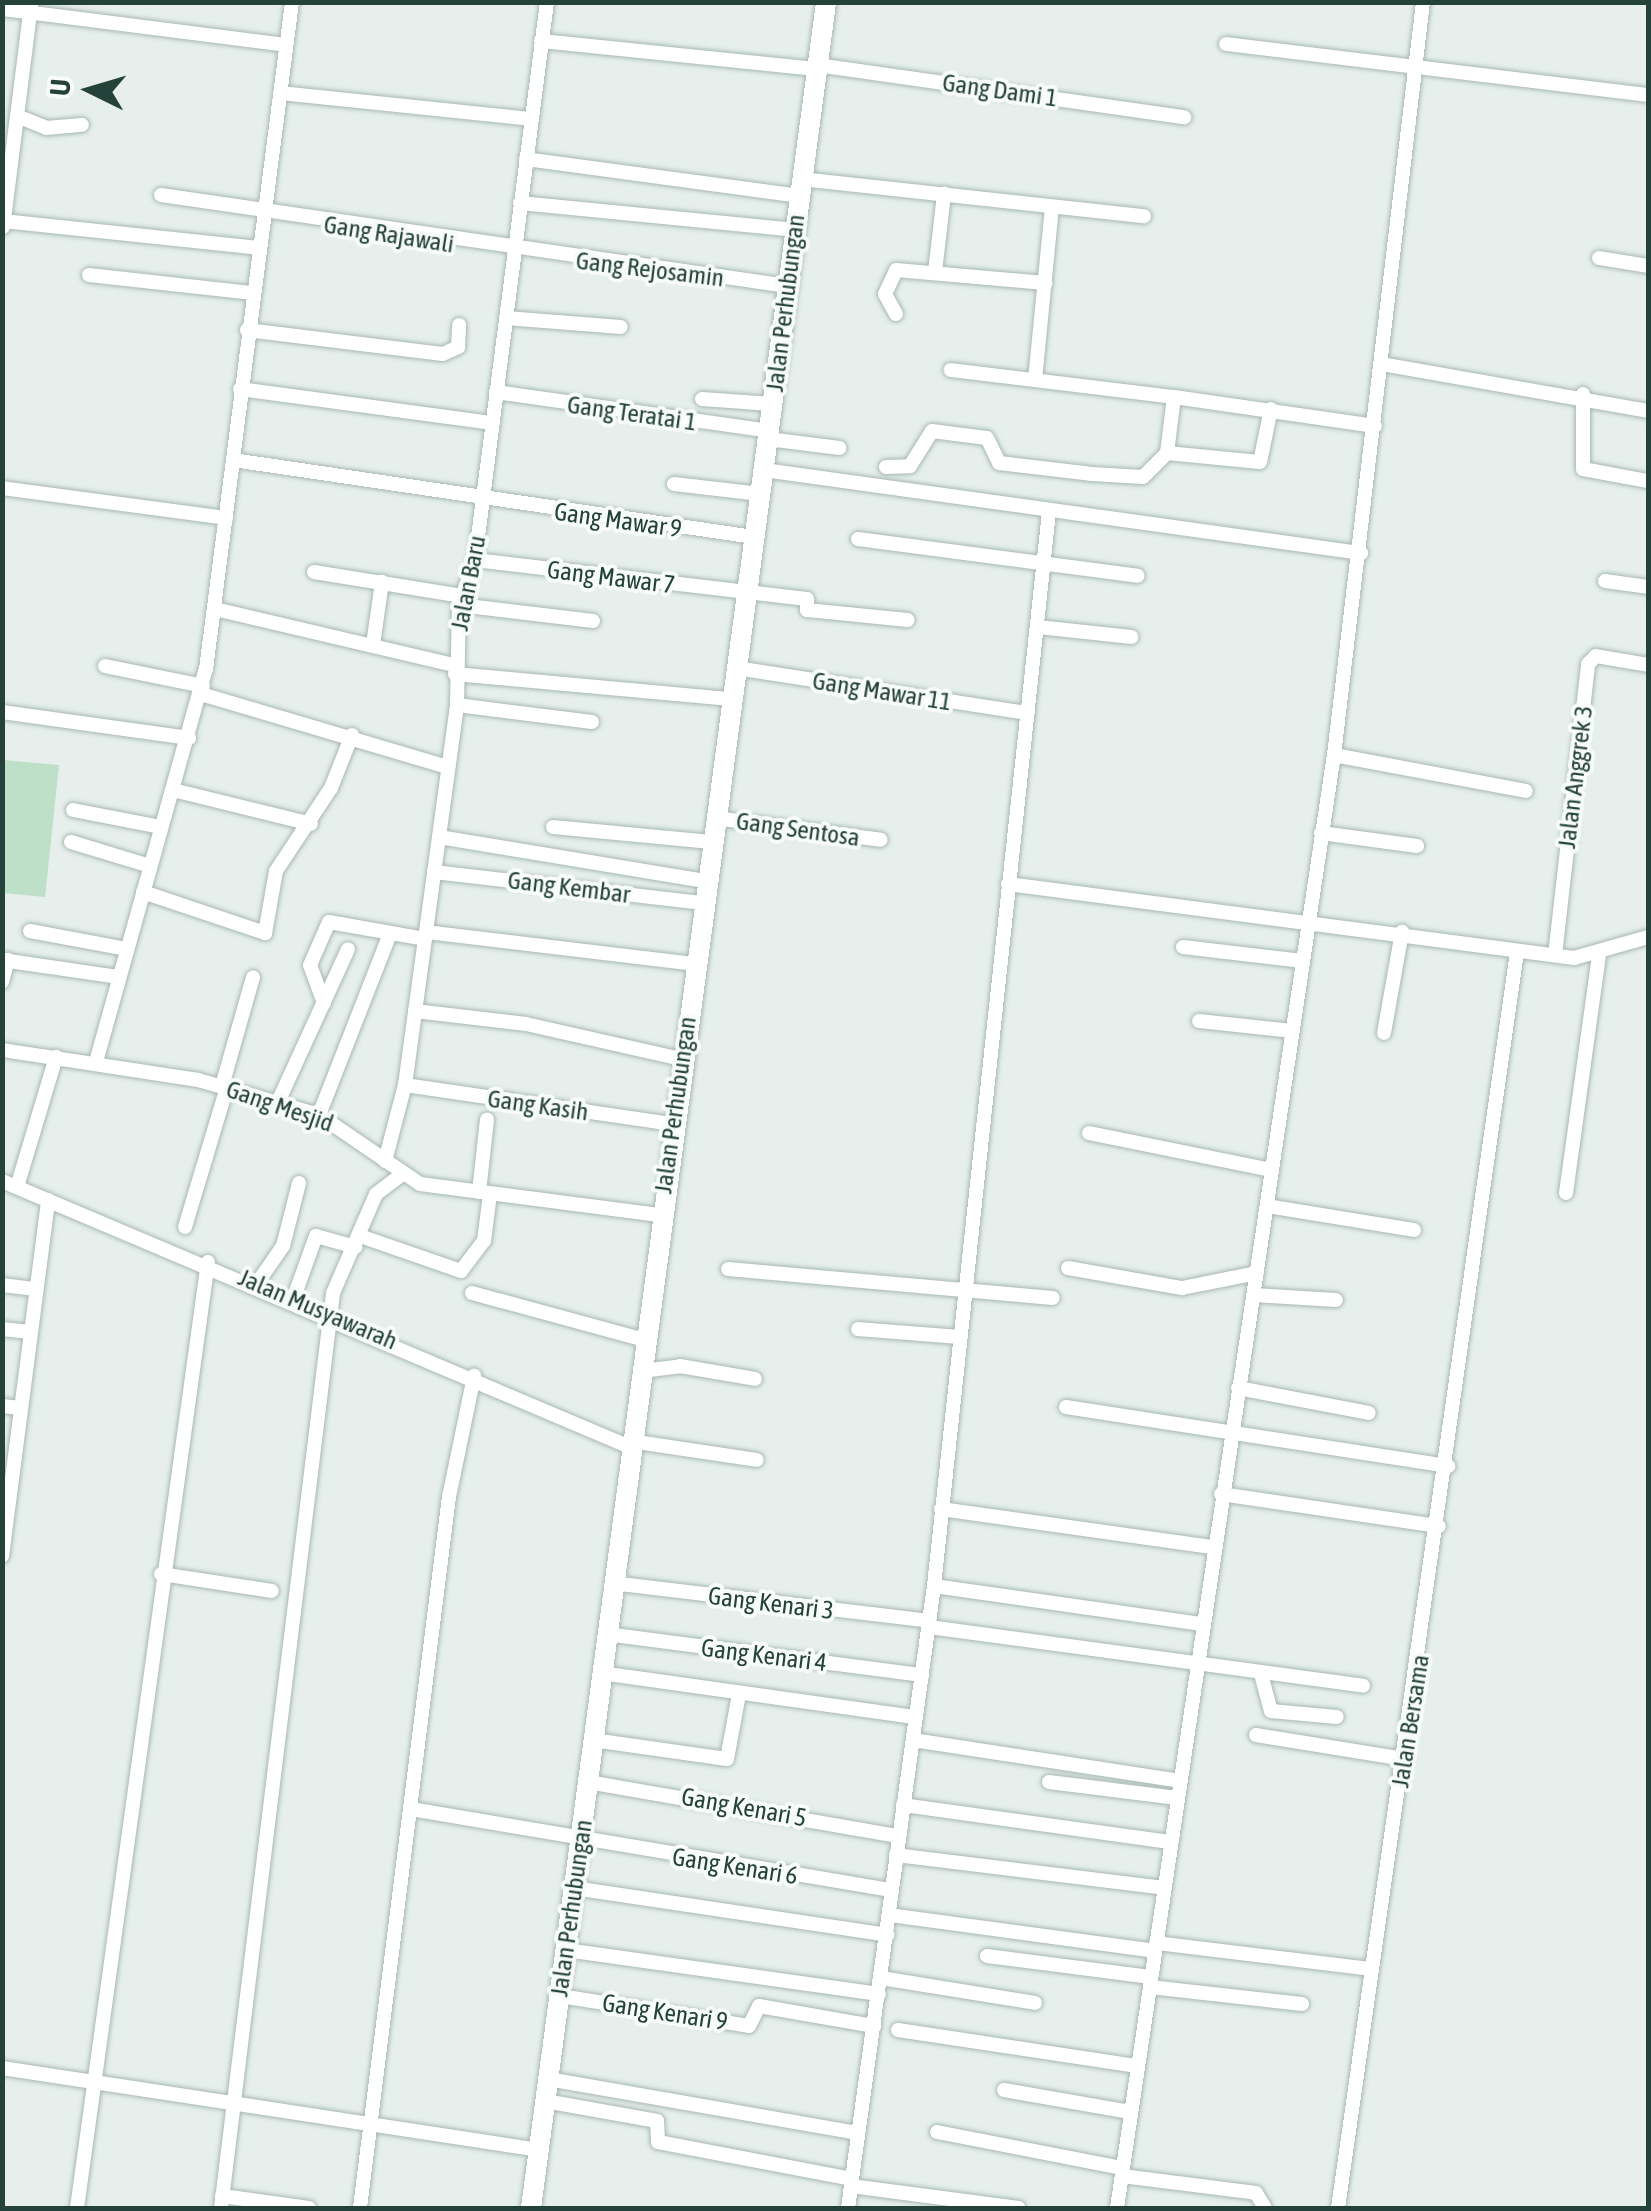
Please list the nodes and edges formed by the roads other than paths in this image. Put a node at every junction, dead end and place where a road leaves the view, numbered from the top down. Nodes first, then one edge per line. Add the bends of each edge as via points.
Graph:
1 (292, 2) edge
2 (547, 2) edge
3 (826, 2) edge
4 (1423, 2) edge
5 (31, 7) edge
6 (2, 8) edge
7 (542, 41) junction
8 (1226, 44) dead end
9 (285, 45) junction
10 (817, 67) junction
11 (1416, 67) junction
12 (280, 93) junction
13 (1648, 96) edge
14 (17, 116) junction
15 (1184, 117) dead end
16 (531, 120) junction
17 (82, 125) dead end
18 (526, 159) junction
19 (800, 187) junction
20 (944, 194) junction
21 (161, 196) dead end
22 (520, 204) junction
23 (1052, 207) junction
24 (264, 215) junction
25 (1144, 216) dead end
26 (3, 224) edge
27 (794, 230) junction
28 (259, 248) junction
29 (514, 253) junction
30 (1599, 258) dead end
31 (1648, 266) edge
32 (935, 272) junction
33 (89, 275) dead end
34 (1045, 284) junction
35 (786, 286) junction
36 (253, 292) junction
37 (896, 314) dead end
38 (506, 318) junction
39 (459, 325) dead end
40 (621, 327) dead end
41 (247, 330) junction
42 (1382, 364) junction
43 (950, 370) dead end
44 (1035, 380) junction
45 (240, 389) junction
46 (496, 392) junction
47 (1583, 394) junction
48 (1174, 396) junction
49 (702, 399) dead end
50 (772, 404) junction
51 (1271, 409) junction
52 (1648, 411) edge
53 (492, 423) junction
54 (1375, 426) junction
55 (768, 435) junction
56 (839, 448) dead end
57 (1167, 453) junction
58 (232, 460) junction
59 (886, 467) dead end
60 (764, 470) junction
61 (1648, 481) edge
62 (674, 484) dead end
63 (2, 488) edge
64 (760, 494) junction
65 (483, 501) junction
66 (1049, 511) junction
67 (226, 518) junction
68 (754, 537) junction
69 (858, 540) dead end
70 (1361, 552) junction
71 (475, 560) junction
72 (1042, 564) junction
73 (314, 572) dead end
74 (1138, 576) dead end
75 (1605, 581) dead end
76 (382, 582) junction
77 (1648, 587) edge
78 (746, 593) junction
79 (461, 600) junction
80 (216, 608) junction
81 (908, 620) dead end
82 (593, 621) dead end
83 (1038, 627) junction
84 (1131, 637) dead end
85 (373, 645) junction
86 (1648, 665) edge
87 (105, 666) dead end
88 (736, 668) junction
89 (455, 670) junction
90 (202, 690) junction
91 (731, 699) junction
92 (457, 704) junction
93 (2, 712) edge
94 (1028, 713) junction
95 (592, 722) dead end
96 (352, 735) junction
97 (189, 738) junction
98 (1334, 755) junction
99 (448, 768) junction
100 (173, 790) junction
101 (1526, 791) dead end
102 (73, 810) dead end
103 (715, 818) junction
104 (311, 824) junction
105 (161, 827) junction
106 (553, 827) dead end
107 (1321, 833) junction
108 (438, 838) junction
109 (881, 840) dead end
110 (71, 842) dead end
111 (711, 842) junction
112 (1417, 846) dead end
113 (150, 866) junction
114 (434, 872) junction
115 (706, 881) junction
116 (1008, 884) junction
117 (143, 892) junction
118 (703, 903) junction
119 (1307, 923) junction
120 (30, 931) dead end
121 (1402, 932) junction
122 (390, 934) junction
123 (425, 935) junction
124 (1648, 937) edge
125 (1183, 947) dead end
126 (127, 949) junction
127 (348, 949) dead end
128 (1517, 952) junction
129 (1554, 954) junction
130 (1599, 954) junction
131 (5, 960) edge
132 (1302, 961) junction
133 (695, 964) junction
134 (118, 977) junction
135 (254, 977) dead end
136 (2, 982) edge
137 (324, 1004) junction
138 (415, 1011) junction
139 (1199, 1020) dead end
140 (1292, 1031) junction
141 (1384, 1033) dead end
142 (2, 1050) edge
143 (56, 1057) junction
144 (681, 1060) junction
145 (96, 1062) junction
146 (224, 1086) junction
147 (405, 1086) junction
148 (278, 1102) junction
149 (319, 1115) junction
150 (488, 1119) dead end
151 (671, 1124) junction
152 (1090, 1134) dead end
153 (385, 1161) junction
154 (1272, 1170) junction
155 (400, 1176) junction
156 (10, 1184) edge
157 (299, 1184) dead end
158 (485, 1193) junction
159 (1566, 1194) dead end
160 (48, 1200) junction
161 (1267, 1206) junction
162 (659, 1214) junction
163 (185, 1226) dead end
164 (1414, 1230) dead end
165 (359, 1242) junction
166 (208, 1262) junction
167 (1068, 1268) dead end
168 (728, 1270) dead end
169 (258, 1282) junction
170 (2, 1285) edge
171 (1255, 1285) junction
172 (36, 1289) junction
173 (472, 1293) dead end
174 (964, 1294) junction
175 (294, 1297) junction
176 (1052, 1298) dead end
177 (1336, 1300) dead end
178 (330, 1312) junction
179 (2, 1329) edge
180 (858, 1329) dead end
181 (30, 1332) junction
182 (645, 1340) junction
183 (958, 1343) junction
184 (642, 1370) junction
185 (474, 1376) junction
186 (756, 1380) dead end
187 (1238, 1388) junction
188 (2, 1406) edge
189 (1066, 1407) dead end
190 (21, 1408) junction
191 (1369, 1412) dead end
192 (1230, 1432) junction
193 (630, 1444) junction
194 (757, 1460) dead end
195 (1448, 1466) junction
196 (6, 1494) edge
197 (1221, 1494) junction
198 (941, 1509) junction
199 (1439, 1526) junction
200 (1214, 1547) junction
201 (2, 1556) edge
202 (161, 1574) junction
203 (612, 1583) junction
204 (934, 1586) junction
205 (272, 1591) dead end
206 (929, 1624) junction
207 (1202, 1624) junction
208 (606, 1634) junction
209 (1196, 1667) junction
210 (602, 1673) junction
211 (1261, 1674) junction
212 (922, 1675) junction
213 (1363, 1686) dead end
214 (738, 1694) junction
215 (916, 1716) junction
216 (1337, 1716) dead end
217 (1256, 1736) dead end
218 (593, 1740) junction
219 (912, 1740) junction
220 (1404, 1759) junction
221 (1180, 1781) junction
222 (588, 1782) junction
223 (1050, 1782) dead end
224 (1177, 1798) junction
225 (904, 1805) junction
226 (412, 1809) junction
227 (899, 1836) junction
228 (580, 1842) junction
229 (1171, 1842) junction
230 (896, 1855) junction
231 (574, 1888) junction
232 (1164, 1888) junction
233 (890, 1890) junction
234 (890, 1916) junction
235 (887, 1936) junction
236 (1155, 1947) junction
237 (566, 1950) junction
238 (986, 1956) dead end
239 (1370, 1969) junction
240 (881, 1978) junction
241 (1150, 1982) junction
242 (878, 1994) junction
243 (560, 1996) junction
244 (1035, 2003) dead end
245 (1302, 2004) dead end
246 (874, 2026) junction
247 (898, 2030) dead end
248 (1137, 2066) junction
249 (2, 2068) edge
250 (92, 2082) junction
251 (547, 2090) junction
252 (1004, 2090) dead end
253 (231, 2105) junction
254 (1130, 2112) junction
255 (370, 2128) junction
256 (937, 2132) dead end
257 (858, 2133) junction
258 (539, 2150) junction
259 (1122, 2172) junction
260 (852, 2183) junction
261 (221, 2202) edge
262 (77, 2208) edge
263 (309, 2208) edge
264 (360, 2208) edge
265 (532, 2208) edge
266 (848, 2208) edge
267 (1019, 2208) edge
268 (1117, 2208) edge
269 (1265, 2208) edge
270 (1338, 2208) edge

1 - 9 street
2 - 7 street, Jalan Baru
3 - 10 main road, Jalan Perhubungan
4 - 11 street
5 - 6 street
5 - 9 street
5 - 14 street
7 - 10 street, Gang Dami 1
7 - 16 street, Jalan Baru
8 - 11 street
9 - 12 street
10 - 15 street, Gang Dami 1
10 - 19 main road, Jalan Perhubungan
11 - 13 street
11 - 42 street
12 - 16 street
12 - 24 street
14 - 17 street via 64,130
14 - 26 street
16 - 18 street, Jalan Baru
18 - 19 street
18 - 22 street, Jalan Baru
19 - 20 street
19 - 27 main road, Jalan Perhubungan
20 - 23 street
20 - 32 street
21 - 24 street, Gang Rajawali
22 - 27 street
22 - 29 street, Jalan Baru
23 - 25 street
23 - 34 street
24 - 28 street
24 - 29 street, Gang Rajawali
26 - 28 street
27 - 35 main road, Jalan Perhubungan
28 - 36 street
29 - 35 street, Gang Rejosamin
29 - 38 street, Jalan Baru
30 - 31 street
32 - 34 street
32 - 37 street via 892,272 886,294
33 - 36 street
34 - 44 street
35 - 50 main road, Jalan Perhubungan
36 - 41 street
38 - 40 street
38 - 46 street, Jalan Baru
39 - 41 street via 458,347 443,354
41 - 45 street
42 - 47 street
42 - 54 street
43 - 44 street
44 - 48 street
45 - 53 street
45 - 58 street
46 - 53 street, Jalan Baru
46 - 55 street, Gang Teratai 1
47 - 52 street
47 - 61 street via 1583,468
48 - 51 street
48 - 57 street
49 - 50 street
50 - 55 main road, Jalan Perhubungan
51 - 54 street
51 - 57 street via 1260,462
53 - 65 street, Jalan Baru
54 - 70 street
55 - 56 street, Gang Teratai 1
55 - 60 main road, Jalan Perhubungan
57 - 59 street via 1143,477 1092,474 999,464 986,438 932,431 910,466
58 - 65 street, Gang Mawar 9
58 - 67 street
60 - 64 main road, Jalan Perhubungan
60 - 66 street
62 - 64 street
63 - 67 street
64 - 68 main road, Jalan Perhubungan
65 - 68 street, Gang Mawar 9
65 - 71 street, Jalan Baru
66 - 70 street
66 - 72 street
67 - 80 street
68 - 78 main road, Jalan Perhubungan
69 - 72 street
70 - 98 street
71 - 78 street, Gang Mawar 7
71 - 79 street, Jalan Baru
72 - 74 street
72 - 83 street
73 - 76 street
75 - 77 street
76 - 79 street
76 - 85 street
78 - 81 street, Gang Mawar 7
78 - 88 main road, Jalan Perhubungan
79 - 82 street
79 - 89 street, Jalan Baru
80 - 85 street
80 - 90 street
83 - 84 street
83 - 94 street
85 - 89 street
86 - 129 street, Jalan Anggrek 3 via 1596,656 1588,664
87 - 90 street
88 - 91 main road, Jalan Perhubungan
88 - 94 street, Gang Mawar 11
89 - 91 street
89 - 92 street, Jalan Baru
90 - 96 street
90 - 97 street
91 - 103 main road, Jalan Perhubungan
92 - 95 street
92 - 99 street, Jalan Baru
93 - 97 street
94 - 116 street
96 - 99 street
96 - 104 street
97 - 100 street
98 - 101 street
98 - 107 street
99 - 108 street, Jalan Baru
100 - 104 street
100 - 105 street
102 - 105 street
103 - 109 street, Gang Sentosa
103 - 111 main road, Jalan Perhubungan
104 - 117 street via 276,871 265,933
105 - 113 street
106 - 111 street
107 - 112 street
107 - 119 street
108 - 114 street, Jalan Baru
108 - 115 street
110 - 113 street
111 - 115 main road, Jalan Perhubungan
113 - 117 street
114 - 118 street, Gang Kembar
114 - 123 street, Jalan Baru
115 - 118 main road, Jalan Perhubungan
116 - 119 street
116 - 174 street
117 - 126 street
118 - 133 main road, Jalan Perhubungan
119 - 121 street
119 - 132 street
120 - 126 street
121 - 128 street
121 - 141 street
122 - 123 street
122 - 137 street via 329,922 310,965
122 - 149 street
123 - 133 street
123 - 138 street, Jalan Baru
124 - 130 street
125 - 132 street
126 - 134 street
127 - 137 street
128 - 129 street
128 - 195 street, Jalan Bersama
129 - 130 street
130 - 159 street
131 - 134 street
131 - 136 street
132 - 140 street
133 - 144 main road, Jalan Perhubungan
134 - 145 street
135 - 146 street
137 - 148 street
138 - 144 street via 526,1024
138 - 147 street, Jalan Baru
139 - 140 street
140 - 154 street
142 - 143 street, Gang Mesjid
143 - 145 street, Gang Mesjid
143 - 156 street
144 - 151 main road, Jalan Perhubungan
145 - 146 street, Gang Mesjid
146 - 148 street, Gang Mesjid
146 - 163 street
147 - 151 street, Gang Kasih
147 - 153 street, Jalan Baru
148 - 149 street, Gang Mesjid
149 - 153 street, Gang Mesjid
150 - 158 street
151 - 162 main road, Jalan Perhubungan
152 - 154 street
153 - 155 street, Gang Mesjid
154 - 161 street
155 - 158 street
155 - 165 street via 376,1194
156 - 160 street, Jalan Musyawarah
157 - 169 street via 283,1246
158 - 162 street
158 - 165 street via 484,1241 461,1271
160 - 166 street, Jalan Musyawarah
160 - 172 street
161 - 164 street
161 - 171 street
162 - 182 main road, Jalan Perhubungan
165 - 175 street via 316,1236
165 - 178 street
166 - 169 street, Jalan Musyawarah
166 - 202 street
167 - 171 street via 1182,1288
168 - 174 street
169 - 175 street, Jalan Musyawarah
170 - 172 street
171 - 177 street
171 - 187 street
172 - 181 street
173 - 182 street
174 - 176 street
174 - 183 street
175 - 178 street, Jalan Musyawarah
178 - 185 street, Jalan Musyawarah
178 - 253 street
179 - 181 street
180 - 183 street
181 - 190 street
182 - 184 main road, Jalan Perhubungan
183 - 198 street
184 - 186 street via 680,1366
184 - 193 main road, Jalan Perhubungan
185 - 193 street, Jalan Musyawarah
185 - 226 street via 452,1477
187 - 191 street
187 - 192 street
188 - 190 street
189 - 192 street
190 - 196 street
192 - 195 street
192 - 197 street
193 - 194 street, Jalan Musyawarah
193 - 203 main road, Jalan Perhubungan
195 - 199 street, Jalan Bersama
196 - 201 street
197 - 199 street
197 - 200 street
198 - 200 street
198 - 204 street
199 - 220 street, Jalan Bersama
200 - 207 street
202 - 205 street
202 - 250 street
203 - 206 street, Gang Kenari 3
203 - 208 main road, Jalan Perhubungan
204 - 206 street
204 - 207 street
206 - 209 street, Gang Kenari 3
206 - 212 street
207 - 209 street
208 - 210 main road, Jalan Perhubungan
208 - 212 street, Gang Kenari 4
209 - 211 street, Gang Kenari 3
209 - 221 street
210 - 214 street
210 - 218 main road, Jalan Perhubungan
211 - 213 street, Gang Kenari 3
211 - 216 street via 1270,1711
212 - 215 street
214 - 215 street
214 - 218 street via 726,1758
215 - 219 street
217 - 220 street
218 - 222 main road, Jalan Perhubungan
219 - 221 street
219 - 225 street
220 - 239 street, Jalan Bersama
221 - 224 street
222 - 227 street, Gang Kenari 5
222 - 228 main road, Jalan Perhubungan
223 - 224 street
224 - 229 street
225 - 227 street
225 - 229 street
226 - 228 street, Gang Kenari 6
226 - 255 street
227 - 230 street
228 - 231 main road, Jalan Perhubungan
228 - 233 street, Gang Kenari 6
229 - 232 street
230 - 232 street
230 - 233 street
231 - 235 street
231 - 237 main road, Jalan Perhubungan
232 - 236 street
233 - 234 street
234 - 235 street
234 - 236 street
235 - 240 street
236 - 239 street
236 - 241 street
237 - 242 street
237 - 243 main road, Jalan Perhubungan
238 - 241 street
239 - 270 street, Jalan Bersama
240 - 242 street
240 - 244 street
241 - 245 street
241 - 248 street
242 - 246 street
243 - 246 street, Gang Kenari 9 via 750,2026 759,2006
243 - 251 main road, Jalan Perhubungan
246 - 257 street
247 - 248 street
248 - 254 street
249 - 250 street
250 - 253 street
250 - 262 street
251 - 257 street
251 - 258 main road, Jalan Perhubungan
251 - 260 street via 657,2121 658,2142
252 - 254 street
253 - 255 street
253 - 261 street
254 - 259 street
255 - 258 street
255 - 264 street
256 - 259 street
257 - 260 street
258 - 265 main road, Jalan Perhubungan
259 - 268 street
259 - 269 street via 1256,2193
260 - 266 street
260 - 267 street
261 - 263 street

